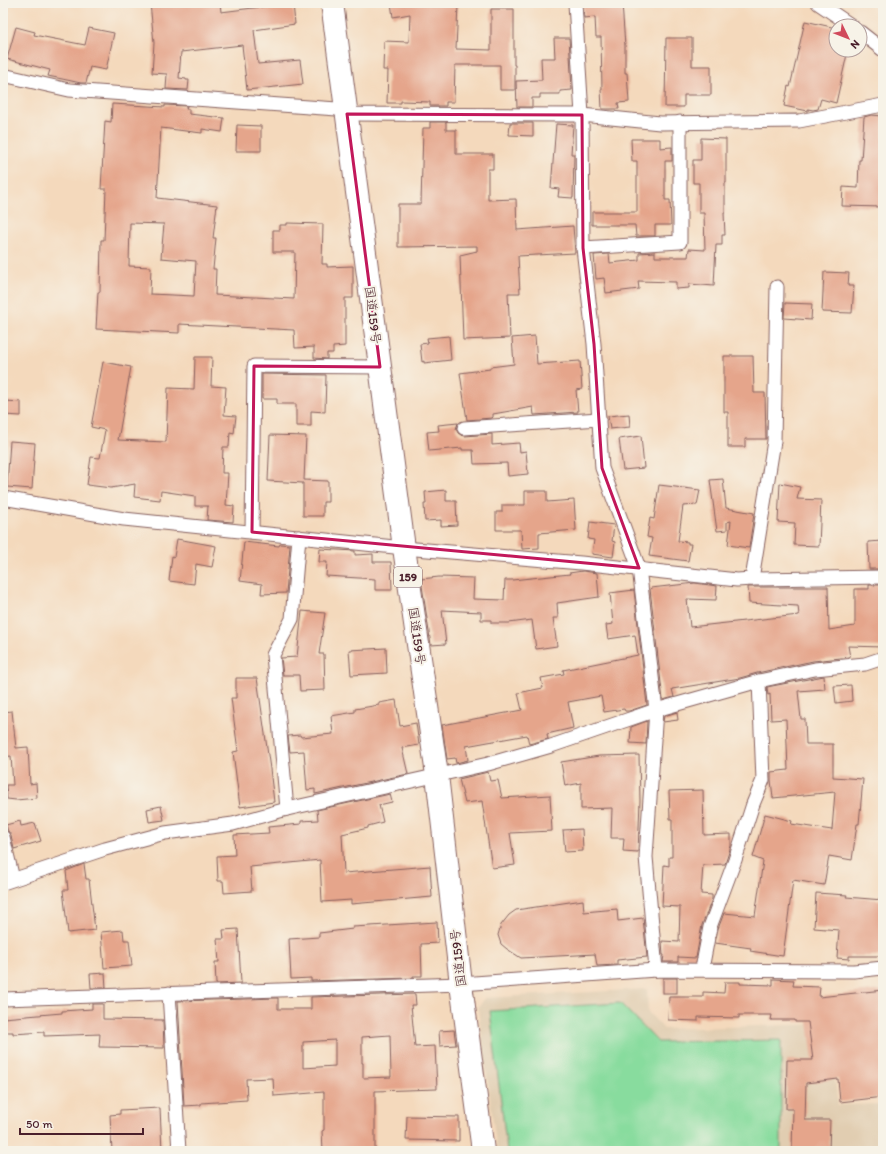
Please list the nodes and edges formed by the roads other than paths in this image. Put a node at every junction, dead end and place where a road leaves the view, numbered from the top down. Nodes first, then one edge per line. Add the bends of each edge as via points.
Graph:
1 (332, 3) edge
2 (576, 3) edge
3 (818, 3) edge
4 (840, 18) edge
5 (868, 38) edge
6 (883, 50) edge
7 (3, 76) edge
8 (883, 105) edge
9 (346, 114) junction
10 (582, 114) junction
11 (680, 122) junction
12 (583, 248) junction
13 (777, 287) dead end
14 (380, 367) junction
15 (599, 419) junction
16 (464, 428) dead end
17 (3, 498) edge
18 (252, 532) junction
19 (299, 537) junction
20 (404, 548) junction
21 (639, 568) junction
22 (883, 577) edge
23 (752, 579) junction
24 (883, 658) edge
25 (759, 681) junction
26 (656, 710) junction
27 (437, 775) junction
28 (287, 809) junction
29 (3, 837) edge
30 (8, 881) edge
31 (883, 968) edge
32 (656, 970) junction
33 (702, 970) junction
34 (461, 984) junction
35 (169, 993) junction
36 (3, 1000) edge
37 (179, 1151) edge
38 (483, 1151) edge

1 - 9 highway, 国道159号 / 159
2 - 10 street
3 - 4 street
5 - 6 street
7 - 9 street via 69,90 337,109
8 - 11 street via 799,121
9 - 10 street
9 - 14 highway, 国道159号 / 159
10 - 11 street via 660,123
10 - 12 street
11 - 12 street via 680,242
12 - 15 street via 594,344
13 - 23 street via 774,441
14 - 18 street via 254,366
14 - 20 highway, 国道159号 / 159
15 - 16 street
15 - 21 street via 602,468
17 - 18 street via 124,519
18 - 19 street
19 - 20 street
19 - 28 street via 292,619 273,655
20 - 21 street
20 - 27 highway, 国道159号 / 159
21 - 23 street via 737,580
21 - 26 street
22 - 23 street
24 - 25 street via 865,664 815,669
25 - 26 street
25 - 33 street via 763,780 710,927
26 - 27 street via 551,746
26 - 32 street via 646,857
27 - 28 street
27 - 34 highway, 国道159号 / 159
28 - 30 street via 233,824 142,839
29 - 30 street
31 - 33 street via 854,971
32 - 33 street
32 - 34 street
34 - 35 street
34 - 38 highway, 国道159号 / 159
35 - 36 street
35 - 37 street

